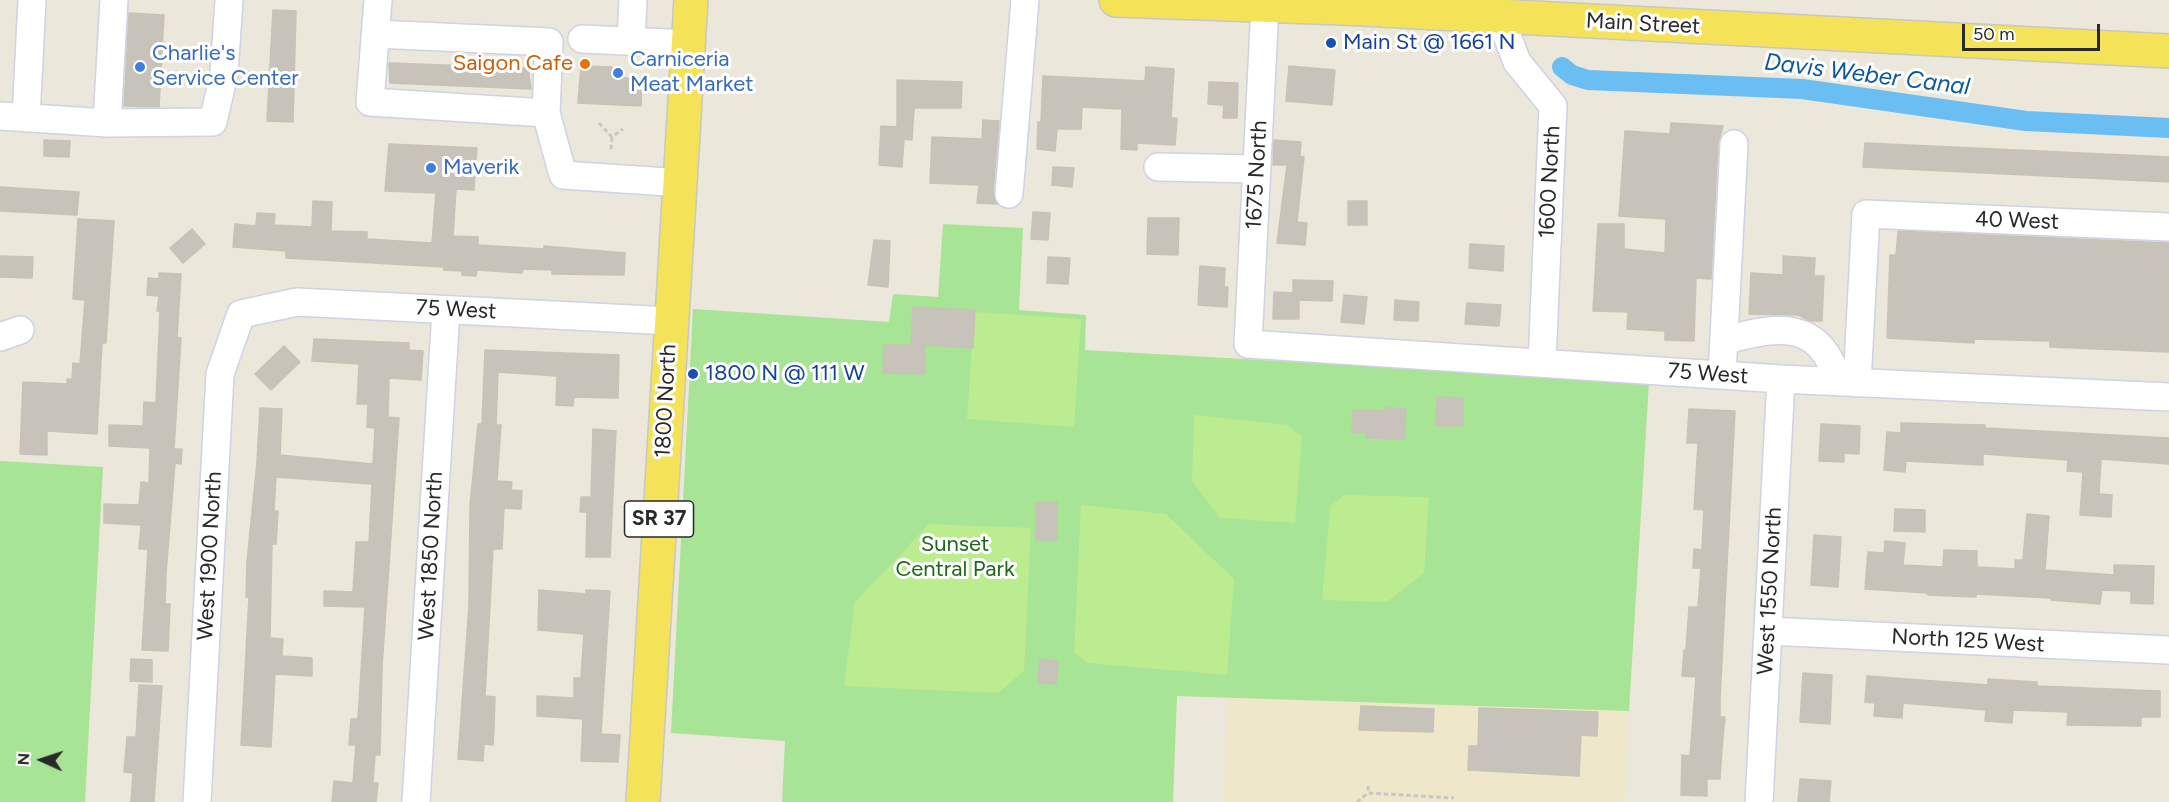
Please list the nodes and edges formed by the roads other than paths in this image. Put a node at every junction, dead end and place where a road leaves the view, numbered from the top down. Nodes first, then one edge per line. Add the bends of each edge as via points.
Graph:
1 (32, 0) edge
2 (114, 0) edge
3 (229, 0) edge
4 (378, 0) edge
5 (633, 0) edge
6 (691, 0) edge
7 (1025, 0) edge
8 (1116, 0) edge
9 (1265, 6) junction
10 (1500, 17) junction
11 (376, 34) junction
12 (582, 39) dead end
13 (631, 41) junction
14 (690, 44) junction
15 (2169, 51) edge
16 (546, 113) junction
17 (13, 117) edge
18 (107, 123) junction
19 (1734, 144) dead end
20 (1158, 167) dead end
21 (1257, 169) junction
22 (682, 183) junction
23 (1009, 194) dead end
24 (2169, 227) edge
25 (446, 310) junction
26 (241, 314) joint
27 (671, 321) junction
28 (1724, 341) junction
29 (1248, 344) joint
30 (1542, 363) junction
31 (1722, 375) junction
32 (1781, 379) junction
33 (1847, 382) junction
34 (2169, 398) edge
35 (1768, 631) junction
36 (2169, 650) edge
37 (197, 802) edge
38 (416, 802) edge
39 (643, 802) edge
40 (1759, 802) edge

1 - 17 street
2 - 18 street
3 - 18 street via 224,74 213,122
4 - 11 street
5 - 13 street
6 - 14 main road, 1800 North / SR 37
7 - 23 street
8 - 9 main road, Main Street
9 - 10 main road, Main Street
9 - 21 street, 1675 North
10 - 15 main road, Main Street
10 - 30 street, 1600 North via 1517,62 1553,106
11 - 16 street via 549,42
11 - 16 street via 370,102
12 - 13 street
13 - 14 street
14 - 22 main road, 1800 North / SR 37
16 - 22 street via 563,175
17 - 18 street
19 - 28 street
20 - 21 street
21 - 29 street, 1675 North
22 - 27 main road, 1800 North / SR 37
24 - 33 street, 40 West via 1866,214
25 - 26 street, 75 West via 297,302
25 - 27 street, 75 West
25 - 38 street, West 1850 North
26 - 37 street, West 1900 North via 220,374
27 - 39 main road, 1800 North / SR 37
28 - 31 street
28 - 33 street via 1756,331 1796,332 1822,346
29 - 30 street, 75 West
30 - 31 street, 75 West
31 - 32 street, 75 West
32 - 33 street, 75 West
32 - 35 street, West 1550 North
33 - 34 street, 75 West
35 - 36 street, North 125 West
35 - 40 street, West 1550 North

